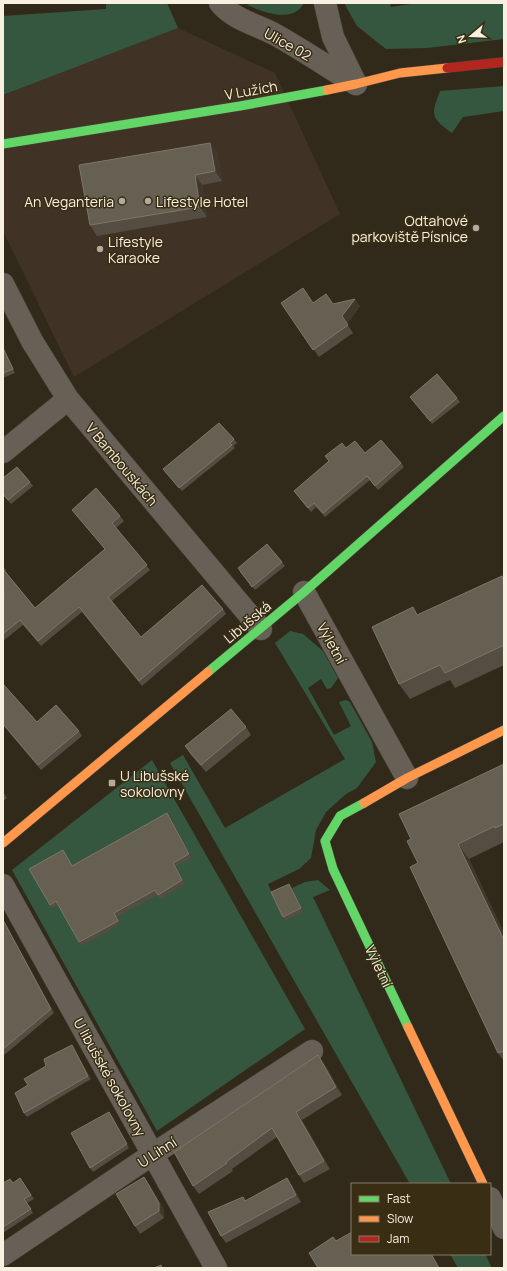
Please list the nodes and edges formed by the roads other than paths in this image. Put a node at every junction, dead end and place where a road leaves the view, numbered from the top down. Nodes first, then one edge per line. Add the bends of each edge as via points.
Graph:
1 (220, 3) edge
2 (325, 3) edge
3 (504, 62) edge
4 (356, 84) junction
5 (3, 144) edge
6 (3, 284) edge
7 (68, 399) junction
8 (504, 416) edge
9 (3, 452) edge
10 (304, 592) junction
11 (261, 629) junction
12 (504, 730) edge
13 (407, 778) junction
14 (3, 843) edge
15 (3, 885) edge
16 (312, 1051) dead end
17 (153, 1154) junction
18 (483, 1183) edge
19 (491, 1200) edge
20 (504, 1228) edge
21 (3, 1255) edge
22 (216, 1268) edge

1 - 4 street, Ulice 02 via 252,25 276,35
2 - 4 street via 332,37
3 - 4 street, V Lužích via 400,73
4 - 5 street, V Lužích via 240,106
6 - 7 street, V Bambouskách via 32,340
7 - 9 street
7 - 11 street, V Bambouskách
8 - 10 street, Libušská
10 - 11 street, Libušská
10 - 13 street, Výletní
11 - 14 street, Libušská
12 - 13 street, Výletní
13 - 18 street, Výletní via 340,816 325,841 333,869
15 - 17 street, U libušské sokolovny
16 - 17 street, U Líhní
17 - 21 street, U Líhní
17 - 22 street, U libušské sokolovny
19 - 20 street

